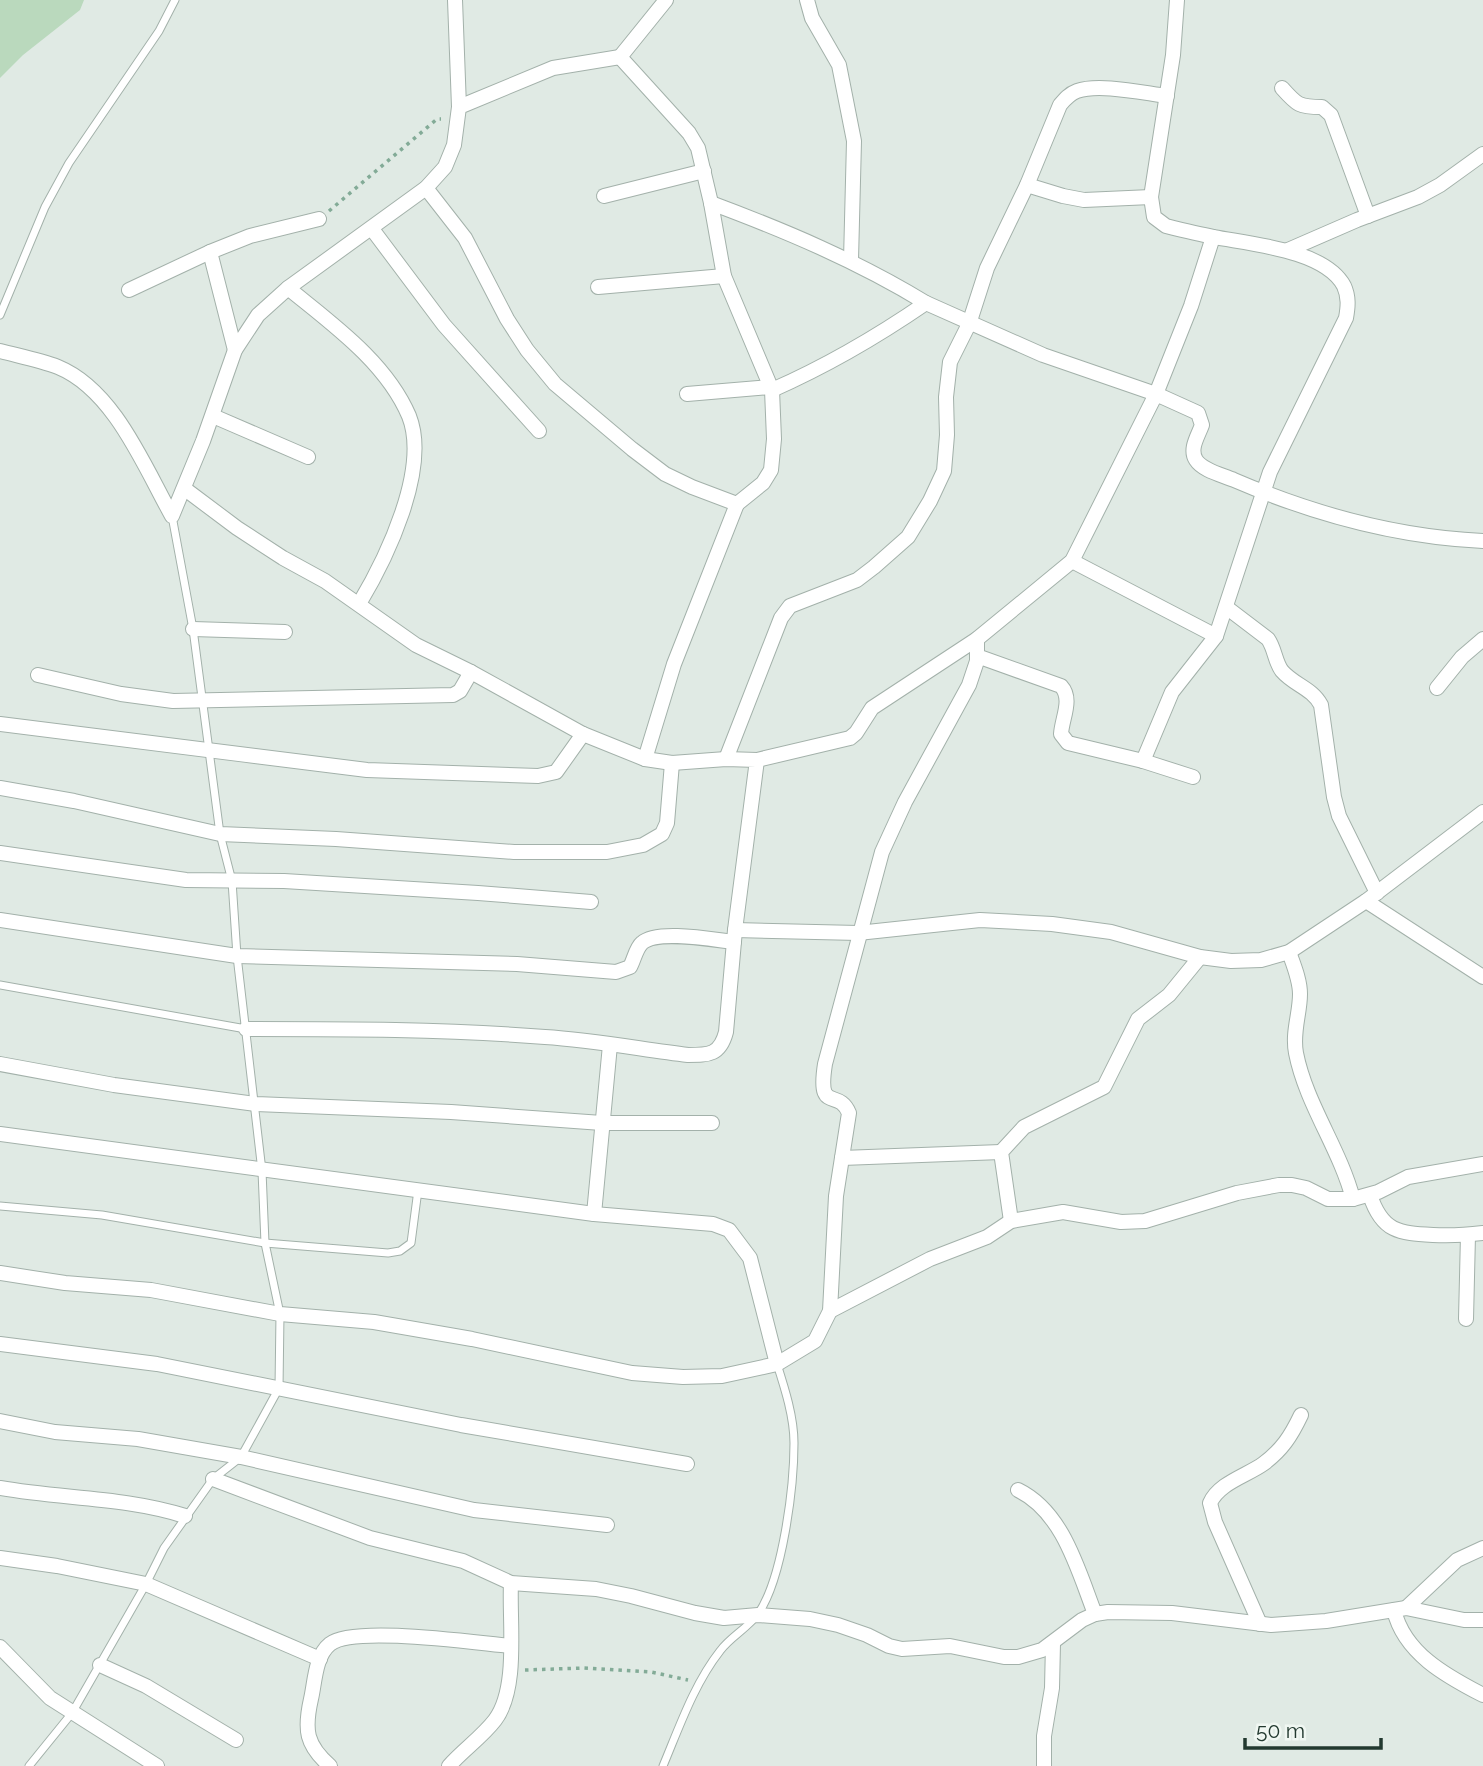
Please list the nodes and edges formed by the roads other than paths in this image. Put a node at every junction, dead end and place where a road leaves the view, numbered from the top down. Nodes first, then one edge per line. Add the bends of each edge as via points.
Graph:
1 (175, 0) edge
2 (455, 0) edge
3 (666, 0) edge
4 (807, 0) edge
5 (1177, 0) edge
6 (620, 57) junction
7 (1282, 88) dead end
8 (1167, 96) junction
9 (459, 112) junction
10 (1483, 154) edge
11 (704, 171) junction
12 (1027, 185) junction
13 (426, 188) junction
14 (604, 196) dead end
15 (1150, 197) junction
16 (711, 203) junction
17 (1368, 216) junction
18 (319, 219) road end
19 (372, 229) junction
20 (1213, 237) junction
21 (1288, 250) junction
22 (210, 252) junction
23 (851, 260) junction
24 (724, 276) junction
25 (598, 287) dead end
26 (288, 288) junction
27 (129, 290) dead end
28 (926, 303) junction
29 (0, 315) edge
30 (969, 324) junction
31 (235, 349) junction
32 (0, 351) edge
33 (772, 389) junction
34 (687, 394) dead end
35 (1156, 394) junction
36 (213, 416) junction
37 (539, 431) dead end
38 (307, 457) dead end
39 (185, 489) junction
40 (1263, 493) junction
41 (737, 504) junction
42 (172, 516) junction
43 (1483, 541) edge
44 (1072, 561) junction
45 (359, 604) junction
46 (1226, 607) junction
47 (193, 629) junction
48 (285, 632) dead end
49 (1216, 636) junction
50 (977, 639) junction
51 (1483, 639) edge
52 (976, 656) junction
53 (471, 672) junction
54 (38, 675) dead end
55 (1437, 688) dead end
56 (202, 699) junction
57 (0, 724) edge
58 (583, 734) junction
59 (209, 750) junction
60 (645, 759) junction
61 (726, 759) junction
62 (757, 760) junction
63 (1143, 761) junction
64 (672, 764) junction
65 (1193, 777) dead end
66 (0, 788) edge
67 (1483, 812) edge
68 (220, 834) junction
69 (0, 853) edge
70 (232, 881) junction
71 (1372, 897) junction
72 (591, 902) dead end
73 (0, 920) edge
74 (859, 933) junction
75 (735, 936) junction
76 (1289, 952) junction
77 (237, 956) junction
78 (1199, 957) junction
79 (1483, 977) edge
80 (0, 985) edge
81 (246, 1029) junction
82 (610, 1045) junction
83 (0, 1064) edge
84 (256, 1104) junction
85 (602, 1123) junction
86 (712, 1124) dead end
87 (0, 1134) edge
88 (1000, 1152) junction
89 (842, 1158) junction
90 (1483, 1164) edge
91 (262, 1171) junction
92 (418, 1190) junction
93 (1370, 1195) junction
94 (1353, 1199) junction
95 (0, 1206) edge
96 (594, 1214) junction
97 (1011, 1221) junction
98 (1483, 1233) edge
99 (1468, 1235) junction
100 (265, 1243) junction
101 (0, 1273) edge
102 (830, 1311) junction
103 (280, 1314) junction
104 (1466, 1319) dead end
105 (0, 1343) edge
106 (778, 1364) junction
107 (279, 1388) junction
108 (1301, 1415) dead end
109 (0, 1421) edge
110 (240, 1457) junction
111 (687, 1464) dead end
112 (213, 1479) junction
113 (0, 1488) edge
114 (1018, 1490) dead end
115 (185, 1516) junction
116 (607, 1525) dead end
117 (1483, 1548) edge
118 (0, 1558) edge
119 (510, 1583) junction
120 (146, 1584) junction
121 (1400, 1609) junction
122 (1095, 1614) junction
123 (758, 1615) junction
124 (1483, 1620) edge
125 (1260, 1624) junction
126 (1053, 1643) junction
127 (510, 1646) junction
128 (0, 1647) edge
129 (320, 1659) junction
130 (100, 1665) junction
131 (1483, 1695) edge
132 (72, 1713) junction
133 (236, 1740) dead end
134 (29, 1766) edge
135 (157, 1766) edge
136 (330, 1766) edge
137 (449, 1766) edge
138 (663, 1766) edge
139 (1044, 1766) edge

1 - 29 lane via 69,163
2 - 9 street
3 - 6 street
4 - 23 street via 839,65 852,129
5 - 8 street
6 - 9 street via 553,68
6 - 11 street via 689,133
7 - 17 street via 1296,104 1325,108 1331,115
8 - 12 street via 1096,88 1068,96 1060,105
8 - 15 street
9 - 13 street via 445,167
10 - 17 street via 1418,197
11 - 14 street
11 - 16 street
12 - 15 street via 1084,200
12 - 30 street via 987,268
13 - 19 street
13 - 41 street via 465,238 507,320 555,384 665,474
15 - 20 street via 1154,217 1166,226
16 - 23 street
16 - 24 street
17 - 21 street
18 - 22 street via 250,236
19 - 26 street
19 - 37 street via 444,325
20 - 21 street
20 - 35 street
21 - 40 street via 1334,274 1349,303
22 - 27 street
22 - 31 street
23 - 28 street
24 - 25 street
24 - 33 street
26 - 31 street via 258,315
26 - 45 street via 373,363 403,406 413,430 414,464 400,518
28 - 30 street
28 - 33 street via 874,339
30 - 35 street
30 - 61 street via 950,362 944,471 930,500 908,537 857,580 790,606 775,632
31 - 36 street
32 - 42 street via 59,367 102,398
33 - 34 street
33 - 41 street via 771,470 763,483
35 - 40 street via 1198,412 1202,425 1193,447 1197,462
35 - 44 street
36 - 38 street
36 - 39 street
39 - 42 street
39 - 45 street via 248,536
40 - 43 street via 1384,530
40 - 46 street
41 - 60 street via 674,664
42 - 47 lane
44 - 49 street
44 - 50 street
45 - 53 street via 416,645
46 - 49 street
46 - 71 street via 1269,639 1280,669 1317,696 1339,816 1363,861
47 - 48 street
47 - 56 lane
49 - 63 street via 1172,692
50 - 52 street
50 - 62 street via 872,708 850,738
51 - 55 street
52 - 63 street via 1061,686 1067,696 1061,734 1068,743
52 - 74 street via 969,685 882,852
53 - 56 street via 453,695
53 - 58 street
54 - 56 street via 157,699
56 - 59 lane
57 - 59 street
58 - 59 street via 556,772 538,776 367,771
58 - 60 street
59 - 68 lane
60 - 64 street
61 - 62 street
61 - 64 street
62 - 75 street
63 - 65 street
64 - 68 street via 662,834 643,845 607,852 514,852
66 - 68 street
67 - 71 street
68 - 70 lane
69 - 70 street via 186,880
70 - 72 street
70 - 77 lane
71 - 76 street
71 - 79 street
73 - 77 street
74 - 75 street
74 - 78 street via 980,920 1052,924 1111,932
74 - 89 street via 822,1081 826,1096 845,1105 849,1113
75 - 77 street via 649,939 640,946 630,967 616,972 517,964
75 - 82 street via 723,1045 704,1055
76 - 78 street via 1251,960
76 - 94 street via 1301,997 1294,1038 1298,1060
77 - 81 lane
78 - 88 street via 1169,995 1138,1019 1104,1087 1024,1127
80 - 81 lane
81 - 82 street via 409,1029
81 - 84 lane
82 - 85 street
83 - 84 street
84 - 85 street
84 - 91 lane
85 - 86 street
85 - 96 street
87 - 91 street
88 - 89 street
88 - 97 street
89 - 102 street
90 - 93 street via 1408,1177
91 - 92 street
91 - 100 lane
92 - 96 street
92 - 100 lane via 411,1243 400,1251
93 - 94 street
93 - 99 street via 1381,1217 1401,1233
94 - 97 street via 1328,1199 1306,1188 1279,1185 1145,1221 1121,1222 1063,1212
95 - 100 lane via 102,1215
96 - 106 street via 713,1223 729,1230 750,1258
97 - 102 street via 987,1237 930,1259
98 - 99 street
99 - 104 street
100 - 103 lane
101 - 103 street via 151,1290
102 - 106 street via 815,1341
103 - 106 street via 374,1322 632,1373 722,1376
103 - 107 lane
105 - 107 street via 157,1364
106 - 123 lane via 794,1440 790,1492 778,1564
107 - 110 lane
107 - 111 street
108 - 125 street via 1280,1449 1222,1488 1210,1503
109 - 110 street
110 - 112 lane
110 - 116 street via 474,1510
112 - 115 lane
112 - 119 street via 370,1538 463,1561
113 - 115 street via 142,1504
114 - 122 street via 1049,1514 1059,1530
115 - 120 lane
117 - 121 street via 1457,1560
118 - 120 street
119 - 123 street via 596,1589 724,1618
119 - 127 street
120 - 129 street
120 - 130 lane
121 - 124 street
121 - 125 street via 1326,1621
121 - 131 street via 1405,1638 1423,1658
122 - 125 street via 1171,1613
122 - 126 street
123 - 126 street via 838,1625 902,1649 950,1646 1018,1657
123 - 138 lane via 719,1651
126 - 139 street
127 - 129 street via 374,1636 331,1643
127 - 137 street via 502,1709
128 - 132 street via 50,1698
129 - 136 street via 307,1729 314,1750
130 - 132 lane
130 - 133 street via 146,1686
132 - 134 lane
132 - 135 street

